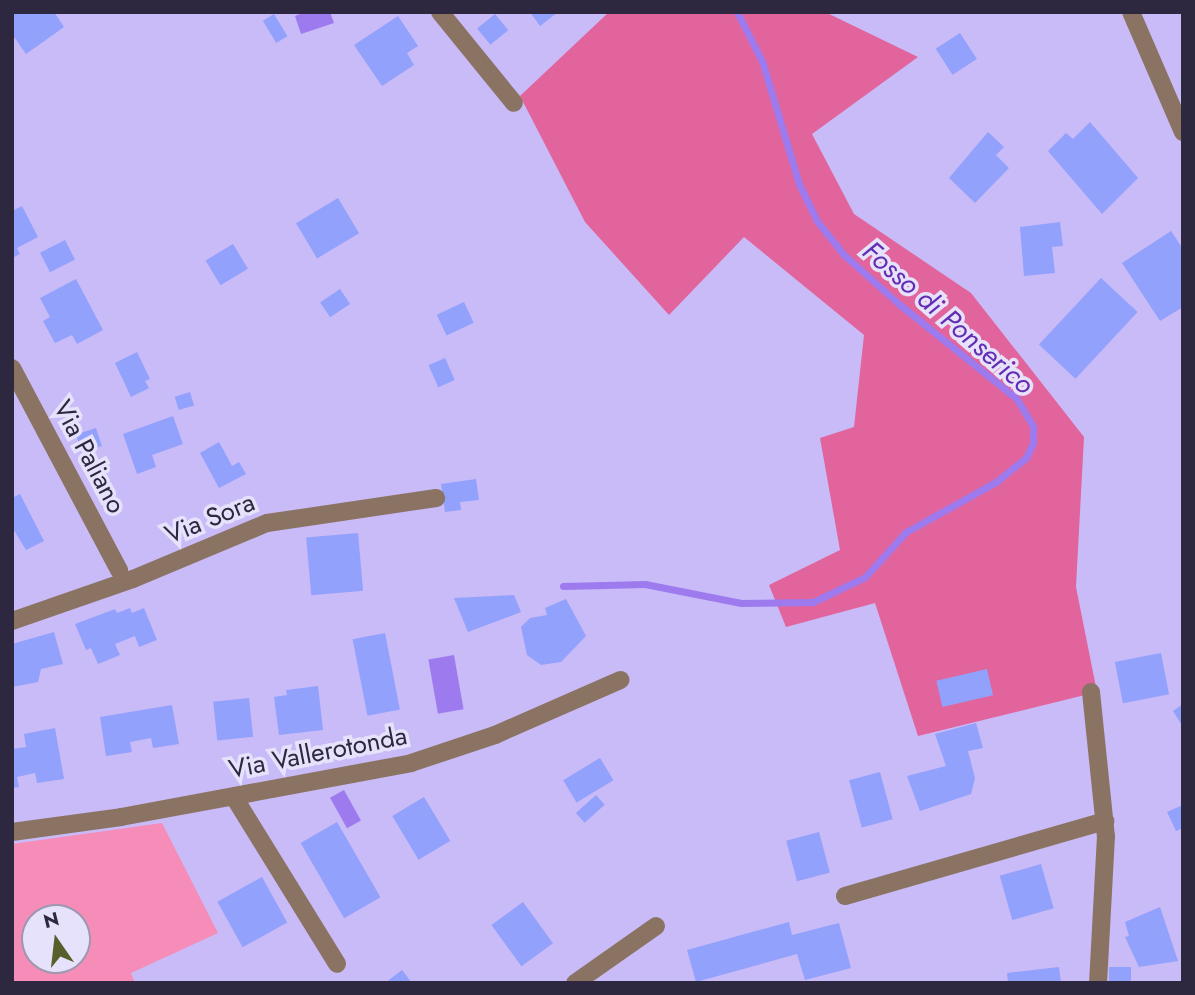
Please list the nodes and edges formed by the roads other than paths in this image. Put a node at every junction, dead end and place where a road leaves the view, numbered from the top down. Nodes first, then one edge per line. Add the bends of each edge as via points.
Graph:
1 (440, 12) edge
2 (1131, 12) edge
3 (514, 103) dead end
4 (1183, 132) edge
5 (12, 368) edge
6 (436, 498) dead end
7 (119, 570) dead end
8 (12, 621) edge
9 (620, 680) dead end
10 (1091, 692) dead end
11 (234, 797) junction
12 (1105, 821) junction
13 (12, 832) edge
14 (845, 896) dead end
15 (656, 926) dead end
16 (337, 964) dead end
17 (575, 983) edge
18 (1098, 983) edge

1 - 3 street
2 - 4 street
5 - 7 street, Via Paliano
6 - 8 street, Via Sora via 267,523 133,579
9 - 11 street, Via Vallerotonda via 443,754
10 - 12 street
11 - 13 street, Via Vallerotonda
11 - 16 street
12 - 14 street
12 - 18 street
15 - 17 street

